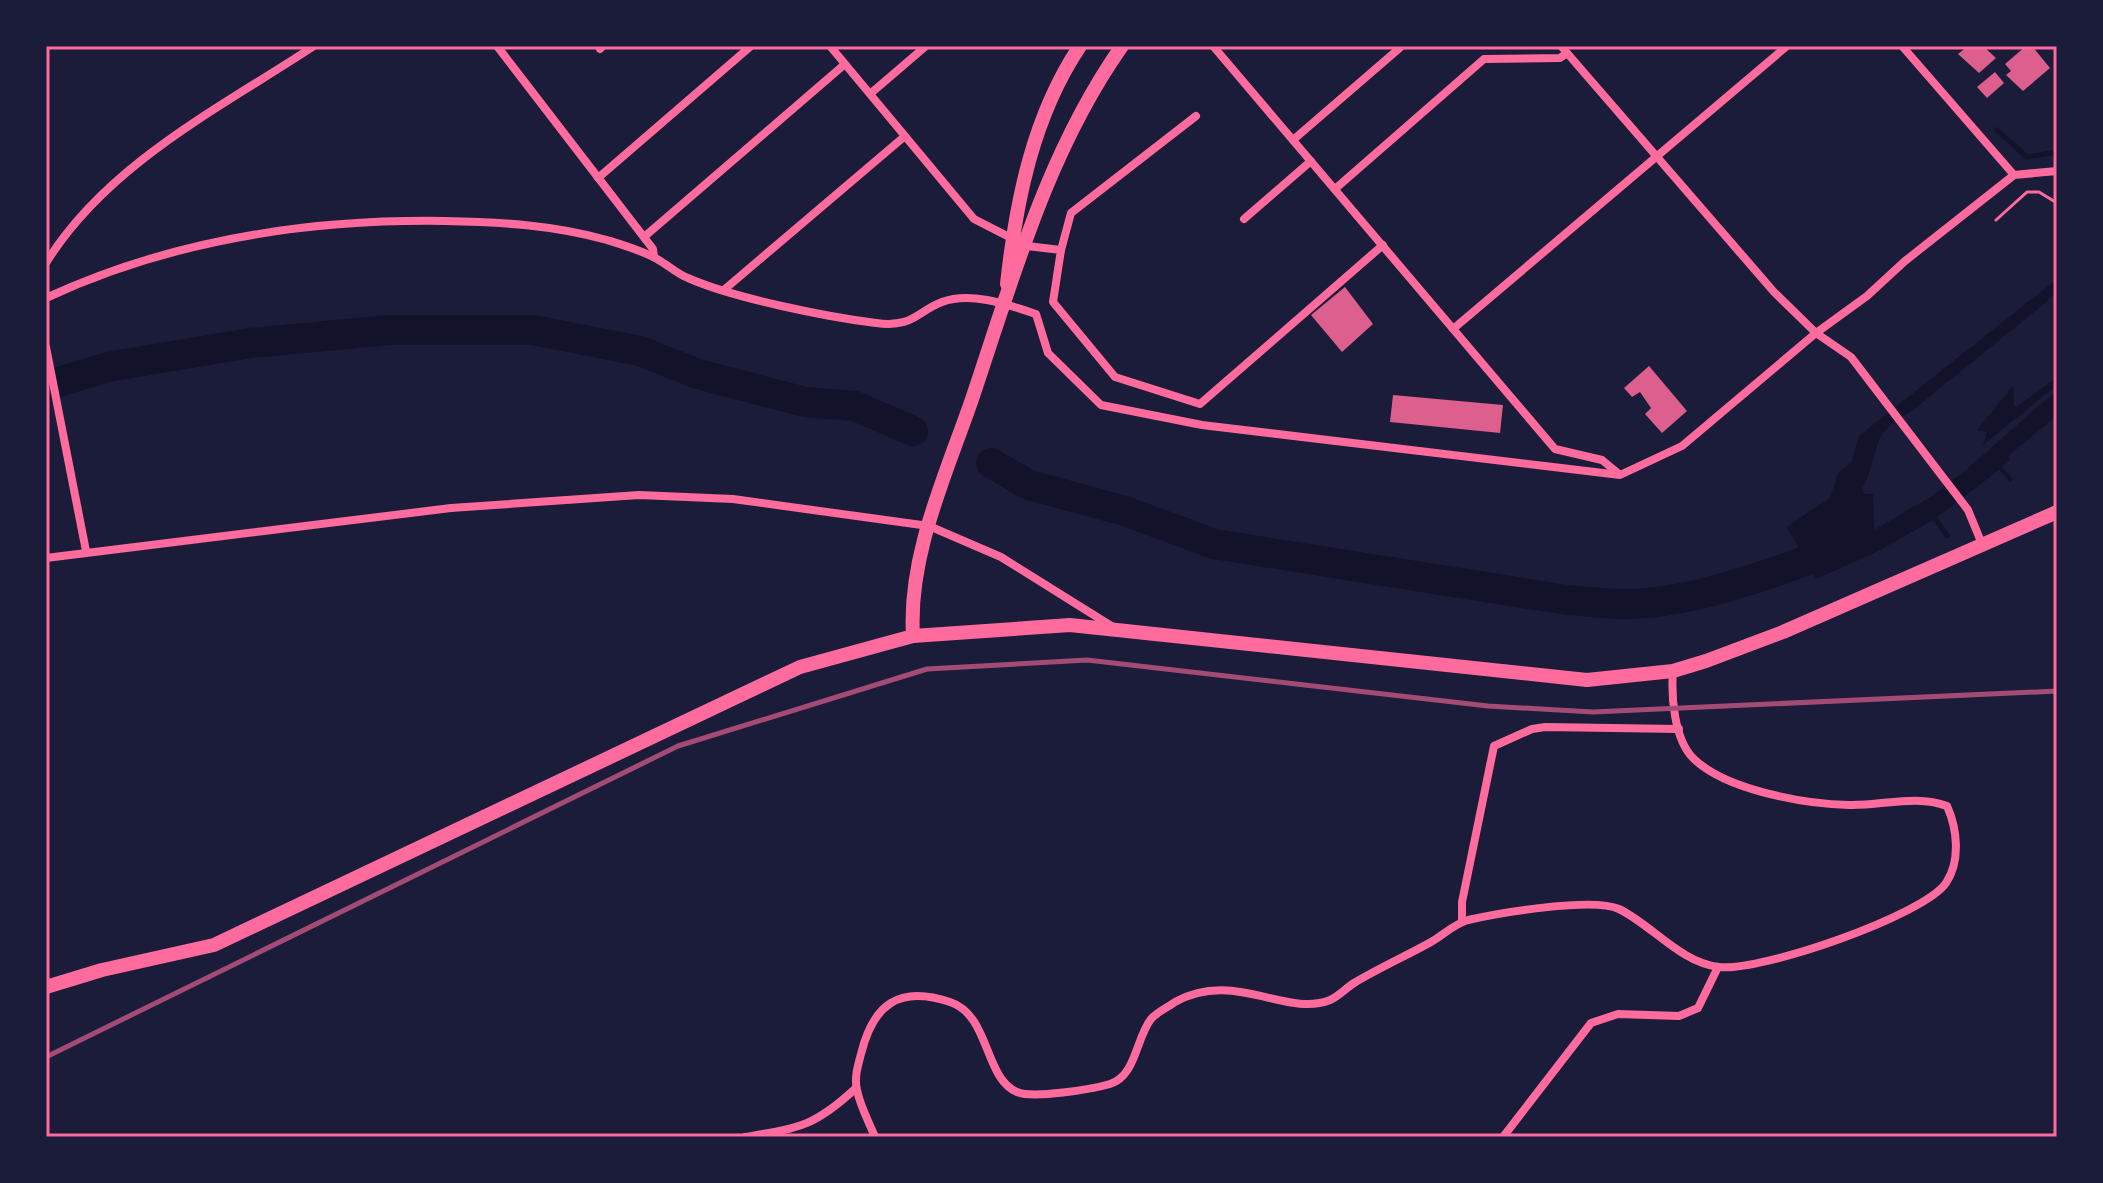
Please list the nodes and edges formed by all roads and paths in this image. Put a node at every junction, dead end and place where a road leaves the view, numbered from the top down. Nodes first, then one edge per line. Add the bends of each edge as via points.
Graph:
1 (314, 46) edge
2 (497, 46) edge
3 (751, 46) edge
4 (830, 46) edge
5 (926, 46) edge
6 (1080, 46) edge
7 (1122, 46) edge
8 (1213, 46) edge
9 (1402, 46) edge
10 (1787, 46) edge
11 (1903, 46) edge
12 (1564, 50) edge
13 (845, 64) junction
14 (870, 94) junction
15 (1196, 116) dead end
16 (905, 136) junction
17 (1293, 140) junction
18 (1655, 157) junction
19 (1311, 161) junction
20 (2057, 171) edge
21 (2014, 175) junction
22 (598, 178) junction
23 (1335, 189) junction
24 (2057, 203) edge
25 (1244, 219) dead end
26 (1996, 220) dead end
27 (644, 237) junction
28 (1011, 237) junction
29 (1383, 245) junction
30 (1027, 246) junction
31 (1061, 250) junction
32 (654, 257) junction
33 (46, 263) edge
34 (725, 289) junction
35 (46, 298) edge
36 (1005, 304) junction
37 (1453, 329) junction
38 (1816, 333) junction
39 (46, 347) edge
40 (1200, 404) junction
41 (1202, 425) junction
42 (1555, 449) junction
43 (1543, 466) junction
44 (1620, 475) junction
45 (2057, 512) edge
46 (929, 526) junction
47 (1982, 544) junction
48 (86, 551) junction
49 (46, 558) edge
50 (1124, 633) junction
51 (913, 636) junction
52 (1673, 671) junction
53 (1679, 729) junction
54 (1462, 922) junction
55 (1718, 967) junction
56 (46, 987) edge
57 (856, 1088) junction
58 (745, 1137) edge
59 (875, 1137) edge
60 (1503, 1137) edge

1 - 33 street via 131,168 90,204
2 - 22 street
3 - 22 street
4 - 13 street
5 - 14 street
6 - 28 highway via 1045,112
7 - 30 highway via 1073,127
8 - 17 street
9 - 17 street
10 - 18 street
11 - 21 street
12 - 18 street
12 - 23 street via 1560,58 1484,59
13 - 14 street
13 - 27 street
14 - 16 street
15 - 31 street via 1071,213
16 - 28 street via 974,219
16 - 34 street
17 - 19 street
18 - 37 street
18 - 38 street
19 - 23 street
19 - 25 street
20 - 21 street
21 - 38 street
22 - 27 street
23 - 29 street
24 - 26 path via 2039,192 2027,192
27 - 32 street
28 - 30 street
28 - 36 highway
29 - 37 street
29 - 40 street
30 - 31 street
30 - 36 highway
31 - 40 street via 1053,302 1115,377
32 - 34 street via 688,278
32 - 35 street via 538,224 382,220 281,229 181,249 93,276
34 - 36 street via 879,324 913,321 958,297
36 - 41 street via 1036,314 1048,353 1101,405
36 - 46 highway
37 - 42 street
38 - 44 street via 1682,446
38 - 47 street via 1851,357 1968,510
39 - 48 street
40 - 41 street
41 - 43 street
42 - 43 street
42 - 44 street via 1602,460
43 - 44 street
45 - 47 highway
46 - 48 street via 733,499 639,495 451,508
46 - 50 street via 1001,557
46 - 51 highway via 911,597
47 - 52 highway via 1783,632
48 - 49 street
50 - 51 highway via 1070,625
50 - 52 highway via 1587,680
51 - 56 highway via 800,667 214,945
52 - 53 street via 1671,694
53 - 54 street via 1545,727 1494,746
53 - 55 street via 1690,756 1717,777 1773,794 1849,805 1931,800 1947,806 1954,822 1951,874 1926,902 1797,953
54 - 55 street via 1567,906 1616,907 1689,956
54 - 57 street via 1329,1000 1296,1003 1257,993 1196,992 1152,1018 1125,1077 1111,1084 1029,1095 1015,1091 1004,1083 973,1018 952,1002 912,997 892,1002 874,1014 866,1031
55 - 60 street via 1698,1008 1679,1016 1618,1014 1591,1023
57 - 58 street via 810,1124
57 - 59 street

